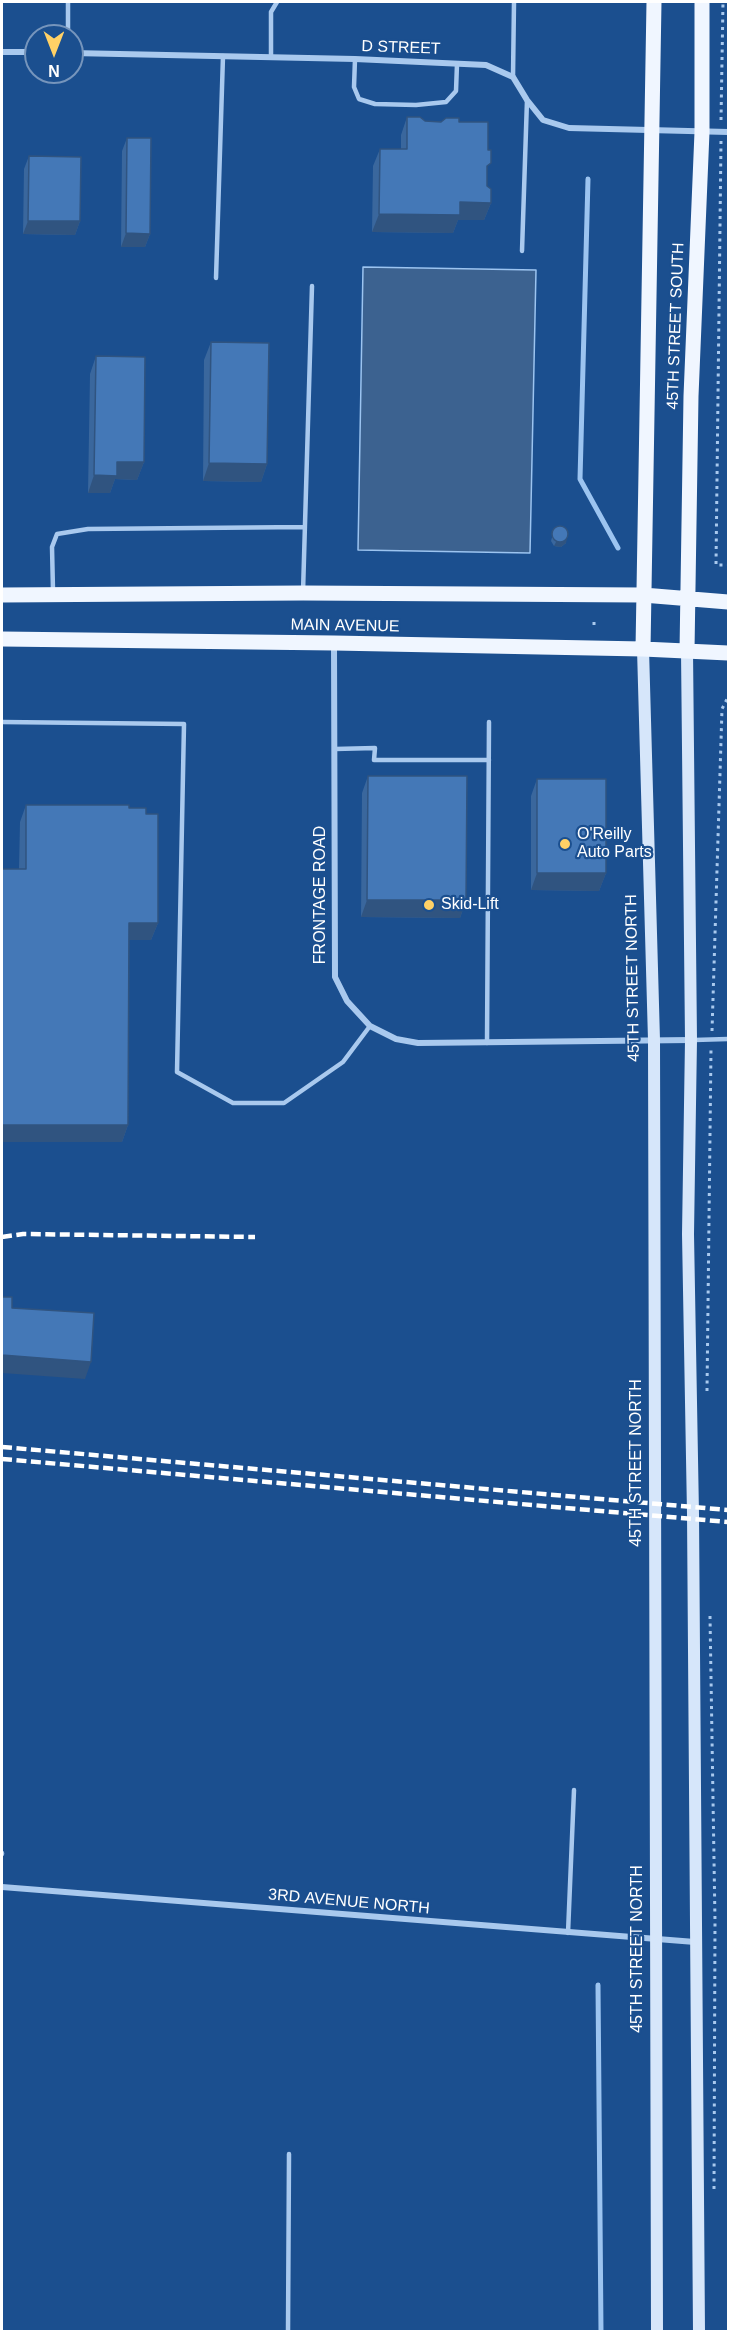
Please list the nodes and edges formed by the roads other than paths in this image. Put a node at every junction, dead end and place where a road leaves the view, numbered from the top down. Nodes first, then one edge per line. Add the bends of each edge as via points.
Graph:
1 (68, 2) edge
2 (277, 2) edge
3 (514, 2) edge
4 (654, 2) edge
5 (702, 2) edge
6 (68, 24) edge
7 (2, 52) edge
8 (24, 52) edge
9 (84, 53) edge
10 (223, 56) junction
11 (271, 57) junction
12 (355, 59) junction
13 (457, 64) junction
14 (513, 77) junction
15 (527, 100) junction
16 (652, 130) junction
17 (702, 132) junction
18 (729, 132) edge
19 (522, 251) dead end
20 (216, 278) dead end
21 (312, 286) dead end
22 (305, 527) junction
23 (303, 593) junction
24 (643, 595) junction
25 (2, 596) edge
26 (52, 597) junction
27 (686, 599) junction
28 (729, 602) edge
29 (2, 639) edge
30 (334, 643) junction
31 (643, 649) junction
32 (687, 651) junction
33 (729, 653) edge
34 (2, 722) edge
35 (489, 722) dead end
36 (334, 749) junction
37 (489, 760) junction
38 (370, 1026) junction
39 (729, 1039) edge
40 (654, 1040) junction
41 (691, 1040) junction
42 (487, 1043) junction
43 (574, 1790) dead end
44 (2, 1887) edge
45 (568, 1934) junction
46 (657, 1940) junction
47 (695, 1942) junction
48 (289, 2154) dead end
49 (288, 2331) edge
50 (657, 2331) edge
51 (699, 2331) edge

1 - 6 lane
2 - 11 lane via 271,12
3 - 14 lane
4 - 16 main road, 45TH STREET SOUTH
5 - 17 main road, 45TH STREET SOUTH
7 - 8 street
9 - 10 street, D STREET
10 - 11 street, D STREET
10 - 20 lane
11 - 12 street, D STREET
12 - 13 street, D STREET
12 - 13 lane via 354,87 359,99 375,104 446,102 456,91
13 - 14 street, D STREET via 486,65
14 - 15 street
15 - 16 street via 543,120 569,128
15 - 19 lane
16 - 17 street
16 - 24 main road, 45TH STREET SOUTH
17 - 18 street
17 - 27 main road, 45TH STREET SOUTH
21 - 22 lane
22 - 23 lane
22 - 26 lane via 88,529 57,534 52,547
23 - 24 main road, MAIN AVENUE
23 - 26 main road, MAIN AVENUE
24 - 27 main road, MAIN AVENUE
24 - 31 main road, 45TH STREET NORTH
25 - 26 main road, MAIN AVENUE
27 - 28 main road, MAIN AVENUE
27 - 32 main road, 45TH STREET SOUTH
29 - 30 main road, MAIN AVENUE
30 - 31 main road, MAIN AVENUE
30 - 36 street, FRONTAGE ROAD
31 - 32 main road, MAIN AVENUE
31 - 40 main road, 45TH STREET NORTH
32 - 33 main road, MAIN AVENUE
32 - 41 main road
34 - 38 lane via 184,724 177,1072 233,1103 284,1103 343,1062
35 - 37 lane
36 - 37 lane via 375,748 374,760
36 - 38 street, FRONTAGE ROAD via 335,977 347,1001
37 - 42 lane
38 - 42 street, FRONTAGE ROAD via 396,1039 418,1043
39 - 41 lane
40 - 41 street, FRONTAGE ROAD
40 - 42 street, FRONTAGE ROAD
40 - 46 main road, 45TH STREET NORTH
41 - 47 main road via 688,1233
43 - 45 lane
44 - 45 street, 3RD AVENUE NORTH
45 - 46 street, 3RD AVENUE NORTH
46 - 47 street, 3RD AVENUE NORTH
46 - 50 main road, 45TH STREET NORTH
47 - 51 main road
48 - 49 lane

